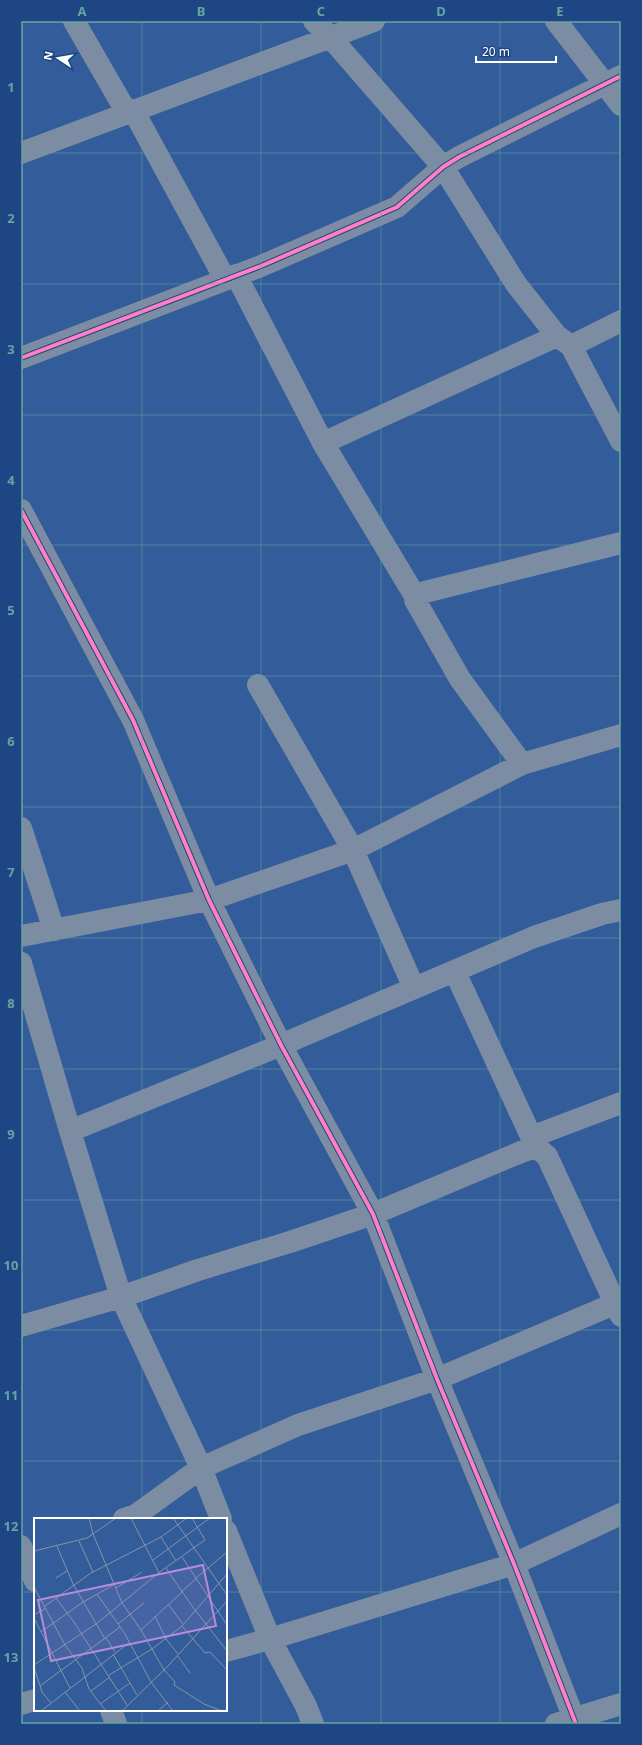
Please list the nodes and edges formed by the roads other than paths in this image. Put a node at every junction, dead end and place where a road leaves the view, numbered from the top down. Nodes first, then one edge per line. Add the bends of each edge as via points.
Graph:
1 (74, 21) edge
2 (314, 21) edge
3 (374, 21) edge
4 (556, 21) edge
5 (331, 38) junction
6 (613, 79) edge
7 (621, 105) edge
8 (130, 111) junction
9 (21, 153) edge
10 (443, 167) junction
11 (230, 277) junction
12 (621, 321) edge
13 (564, 341) junction
14 (21, 358) edge
15 (621, 441) edge
16 (323, 442) junction
17 (21, 510) edge
18 (621, 543) edge
19 (415, 596) junction
20 (258, 685) dead end
21 (621, 735) edge
22 (522, 764) junction
23 (21, 828) edge
24 (353, 850) junction
25 (209, 900) junction
26 (621, 910) edge
27 (54, 930) junction
28 (21, 936) edge
29 (21, 963) edge
30 (455, 972) junction
31 (414, 988) junction
32 (281, 1045) junction
33 (621, 1103) edge
34 (70, 1131) junction
35 (534, 1142) junction
36 (373, 1214) junction
37 (121, 1297) junction
38 (619, 1307) edge
39 (21, 1326) edge
40 (437, 1379) junction
41 (201, 1468) junction
42 (621, 1514) edge
43 (127, 1518) edge
44 (221, 1518) edge
45 (227, 1533) edge
46 (27, 1552) edge
47 (514, 1564) junction
48 (34, 1577) edge
49 (270, 1639) junction
50 (227, 1651) edge
51 (34, 1700) edge
52 (21, 1704) edge
53 (621, 1704) edge
54 (111, 1711) edge
55 (568, 1722) edge
56 (116, 1724) edge
57 (313, 1724) edge

1 - 8 street
2 - 5 street
3 - 5 street
4 - 6 street
5 - 8 street
5 - 10 street
6 - 7 street
6 - 10 street
8 - 9 street
8 - 11 street
10 - 11 street via 397,207
10 - 13 street via 516,284
11 - 14 street
11 - 16 street
12 - 13 street
13 - 15 street
13 - 16 street
16 - 19 street
17 - 25 street via 133,720
18 - 19 street
19 - 22 street via 460,679
20 - 24 street
21 - 22 street
22 - 24 street
23 - 27 street
24 - 25 street
24 - 31 street
25 - 27 street
25 - 32 street
26 - 30 street via 534,937
27 - 28 street
29 - 34 street
30 - 31 street
30 - 35 street
31 - 32 street
32 - 34 street
32 - 36 street
33 - 35 street
34 - 37 street
35 - 36 street via 514,1155
35 - 38 street via 547,1156
36 - 37 street
36 - 40 street
37 - 39 street
37 - 41 street
38 - 40 street
40 - 41 street via 298,1425
40 - 47 street
41 - 43 street via 136,1515
41 - 44 street
42 - 47 street
45 - 49 street
46 - 48 street
47 - 49 street
47 - 55 street
49 - 50 street
49 - 57 street
51 - 52 street
53 - 55 street
54 - 56 street

